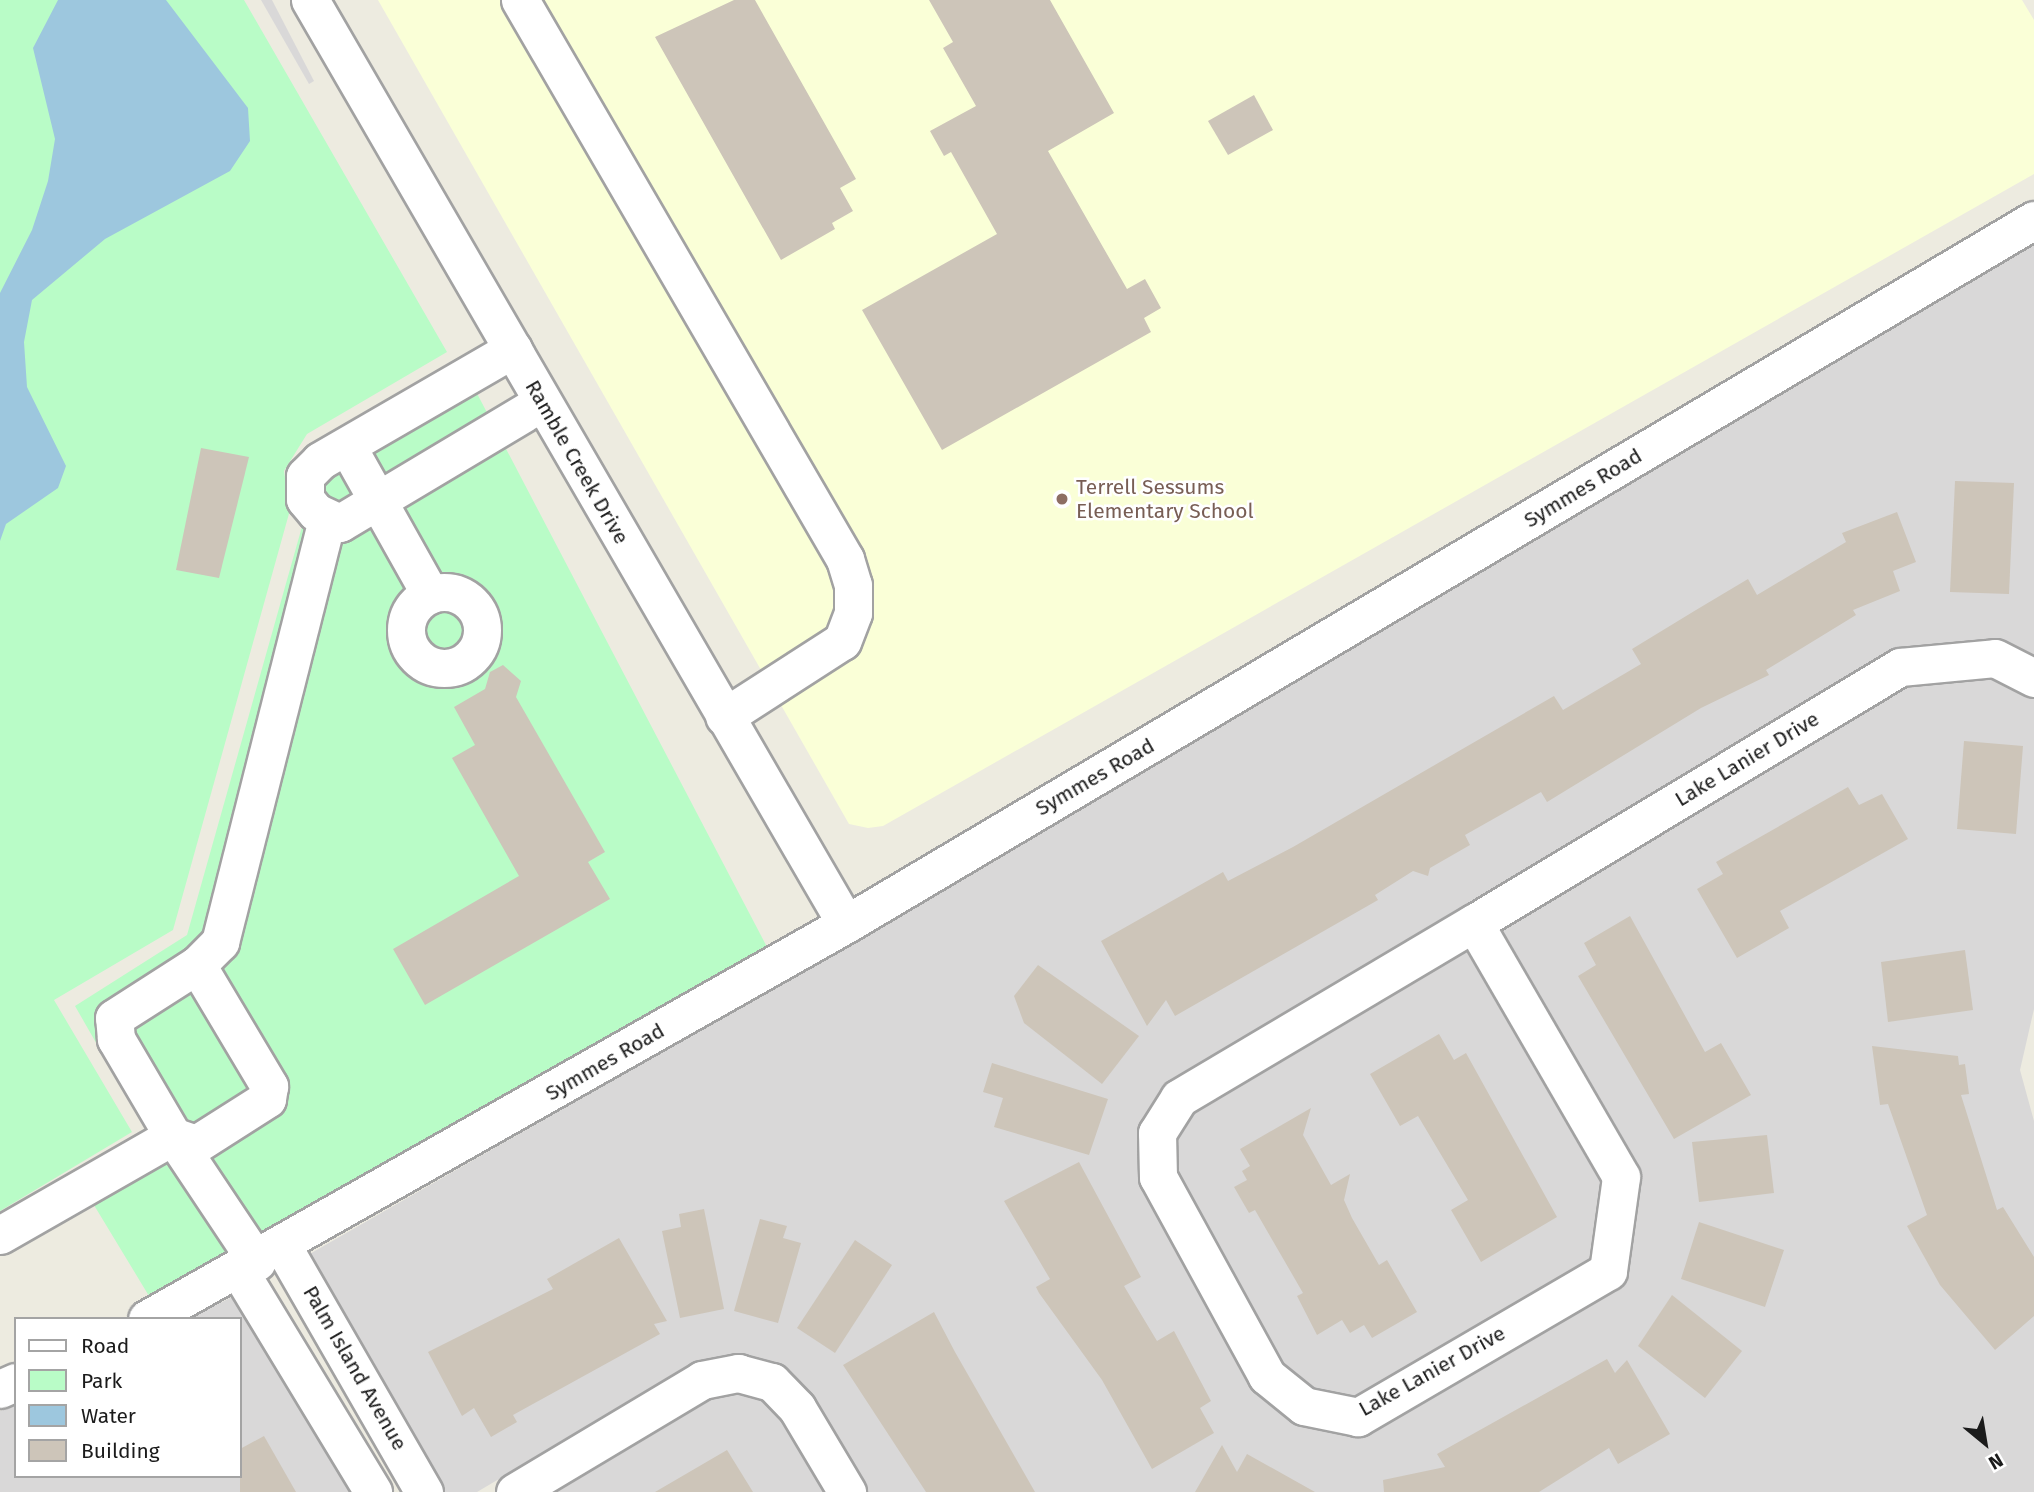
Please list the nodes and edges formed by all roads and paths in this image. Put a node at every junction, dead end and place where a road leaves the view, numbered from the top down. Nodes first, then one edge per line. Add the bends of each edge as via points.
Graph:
1 (520, 0) edge
2 (320, 4) edge
3 (2034, 220) edge
4 (513, 349) junction
5 (542, 402) junction
6 (347, 446) junction
7 (378, 502) junction
8 (327, 517) junction
9 (430, 594) dead end
10 (2034, 678) edge
11 (724, 717) junction
12 (1474, 923) junction
13 (845, 924) junction
14 (197, 965) junction
15 (173, 1136) junction
16 (0, 1235) edge
17 (260, 1260) junction
18 (151, 1317) edge
19 (388, 1422) junction
20 (347, 1448) junction
21 (373, 1492) edge
22 (424, 1492) edge
23 (515, 1492) edge
24 (846, 1492) edge

1 - 11 street via 845,559 853,585 853,613 842,641
2 - 4 street, Ramble Creek Drive
3 - 13 street, Symmes Road
4 - 5 street, Ramble Creek Drive
4 - 6 street
5 - 7 street
5 - 11 street, Ramble Creek Drive
6 - 7 street
6 - 8 street via 305,476 305,499
7 - 8 street via 340,523
7 - 9 street
8 - 14 street via 220,942
10 - 12 street, Lake Lanier Drive via 1995,658 1900,667
11 - 13 street, Ramble Creek Drive
12 - 12 street, Lake Lanier Drive via 1180,1098 1157,1133 1158,1177 1267,1376 1304,1406 1358,1417 1608,1271 1620,1177
13 - 17 street, Symmes Road
14 - 15 street via 114,1018 116,1039
14 - 15 street via 269,1086 267,1099 196,1144
15 - 16 street
15 - 17 street
17 - 18 street, Symmes Road
17 - 19 street, Palm Island Avenue
17 - 20 street
19 - 20 street
19 - 22 street, Palm Island Avenue
20 - 21 street
23 - 24 street via 702,1380 738,1373 772,1382 797,1408

